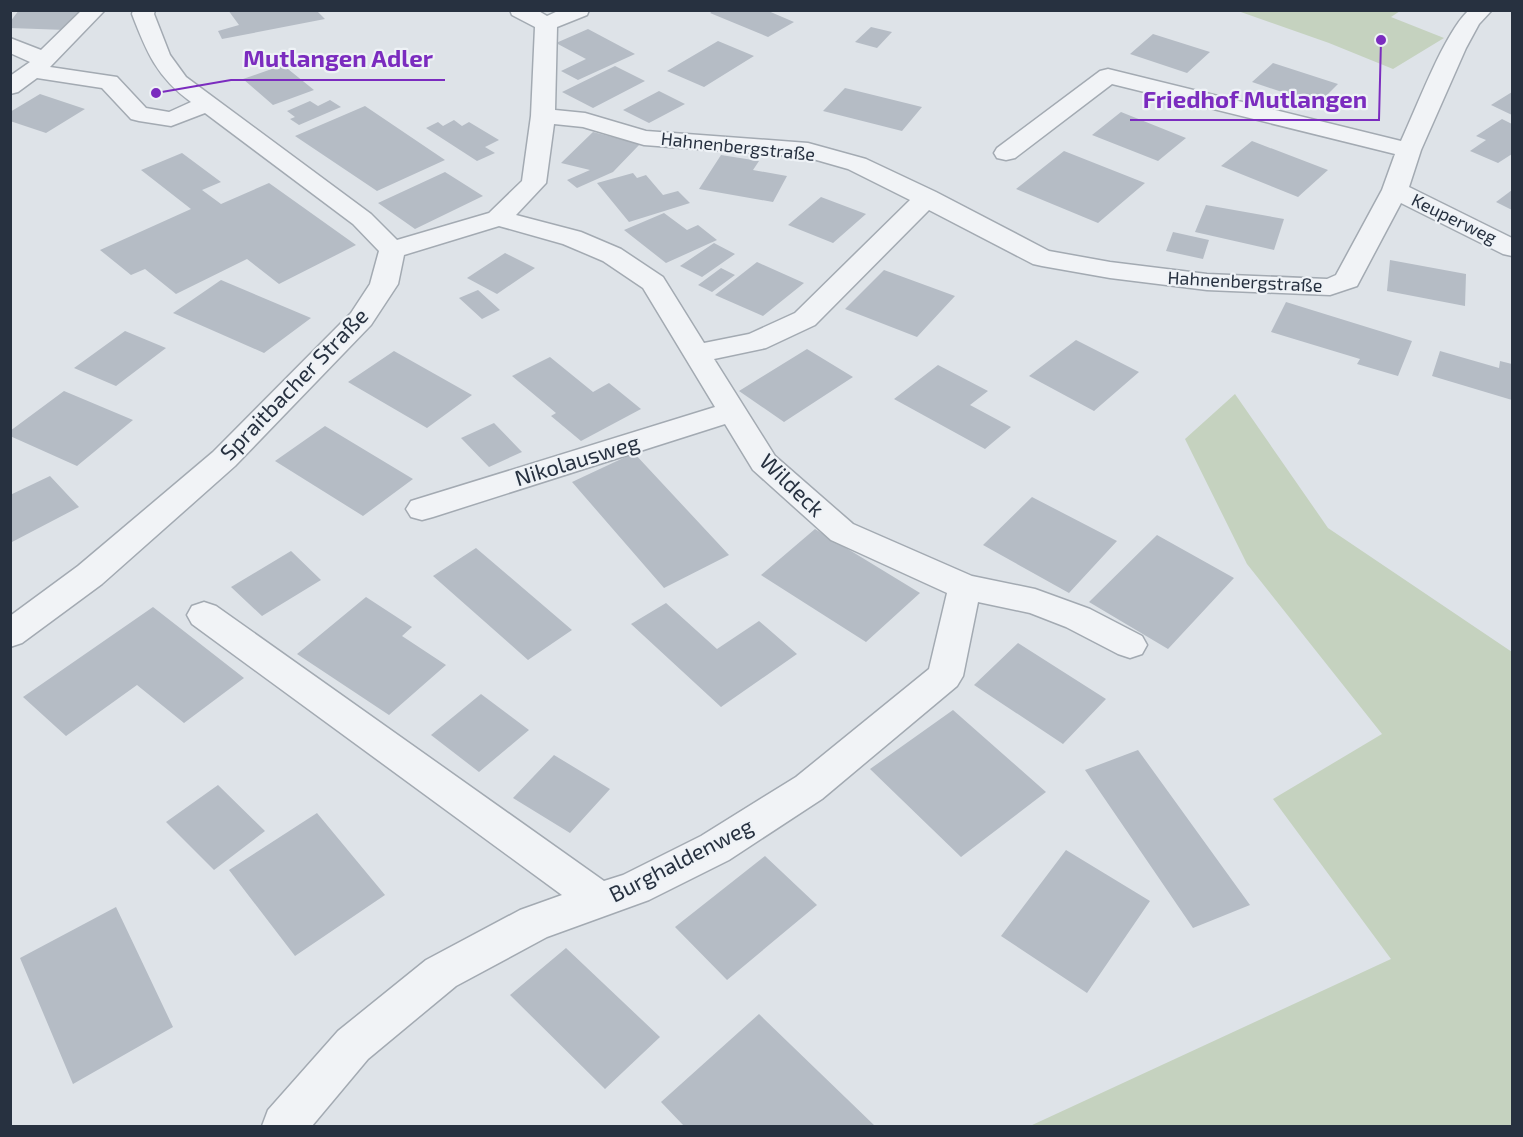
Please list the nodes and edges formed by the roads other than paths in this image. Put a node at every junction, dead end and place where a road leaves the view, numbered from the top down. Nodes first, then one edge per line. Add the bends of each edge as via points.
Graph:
1 (95, 10) edge
2 (144, 10) edge
3 (520, 10) edge
4 (579, 10) edge
5 (1482, 10) edge
6 (546, 24) junction
7 (10, 44) edge
8 (38, 66) junction
9 (10, 87) edge
10 (207, 104) junction
11 (543, 116) junction
12 (1409, 150) junction
13 (1006, 153) dead end
14 (1395, 190) junction
15 (927, 197) junction
16 (498, 218) junction
17 (1512, 248) edge
18 (392, 250) junction
19 (696, 353) junction
20 (731, 412) junction
21 (422, 509) dead end
22 (965, 588) junction
23 (204, 615) dead end
24 (10, 634) edge
25 (1130, 645) dead end
26 (601, 901) junction
27 (284, 1126) edge

1 - 8 street
2 - 10 street via 159,56 178,82
3 - 6 street
4 - 6 street
5 - 12 street, Hahnenbergstraße via 1470,21 1455,48
6 - 11 street
7 - 8 street
8 - 9 street
8 - 10 street via 108,82 140,114 171,119
10 - 18 street via 362,219
11 - 15 street, Hahnenbergstraße via 585,120 644,138 808,150 856,164
11 - 16 street via 534,183
12 - 13 street via 1108,76
12 - 14 street, Hahnenbergstraße
14 - 15 street, Hahnenbergstraße via 1347,280 1330,287 1207,282 1042,258
14 - 17 street, Keuperweg
15 - 19 street via 805,319 756,342
16 - 18 street
16 - 19 street, Wildeck via 572,238 612,255 653,283
18 - 24 street, Spraitbacher Straße via 384,284 361,319 224,459 90,575
19 - 20 street, Wildeck
20 - 21 street, Nikolausweg
20 - 22 street, Wildeck via 764,463 842,532
22 - 25 street, Wildeck via 1035,602 1078,618
22 - 26 street, Burghaldenweg via 945,676 809,788 715,848
23 - 26 street
26 - 27 street, Burghaldenweg via 534,923 441,973 353,1045

